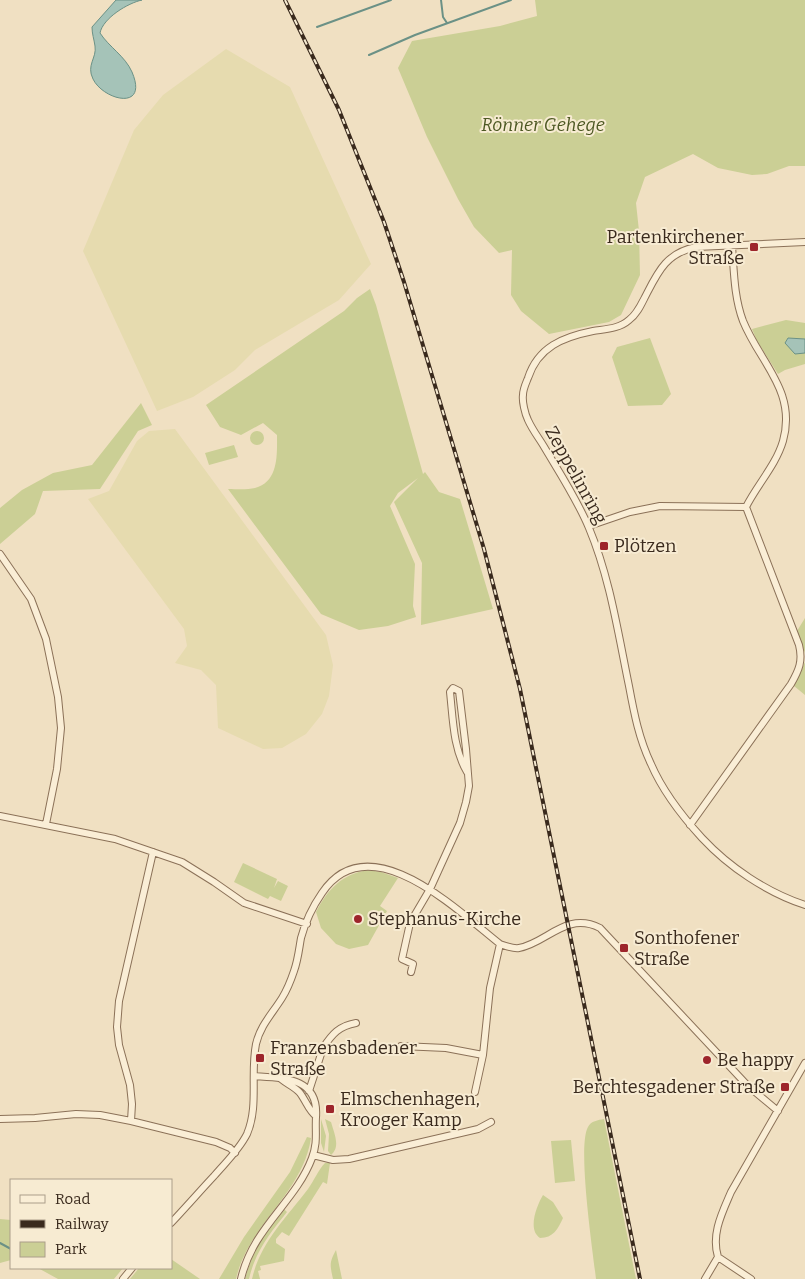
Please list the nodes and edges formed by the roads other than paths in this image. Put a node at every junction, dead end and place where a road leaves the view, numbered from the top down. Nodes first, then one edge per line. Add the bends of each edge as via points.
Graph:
1 (805, 242) edge
2 (732, 246) junction
3 (746, 507) junction
4 (589, 526) junction
5 (0, 554) edge
6 (467, 772) junction
7 (0, 816) edge
8 (46, 824) junction
9 (690, 825) junction
10 (152, 852) junction
11 (430, 889) junction
12 (805, 905) edge
13 (307, 924) junction
14 (500, 944) junction
15 (411, 972) dead end
16 (356, 1023) dead end
17 (401, 1046) dead end
18 (484, 1055) junction
19 (805, 1064) edge
20 (254, 1076) junction
21 (280, 1079) junction
22 (309, 1091) junction
23 (475, 1092) dead end
24 (778, 1110) junction
25 (316, 1116) junction
26 (0, 1119) edge
27 (131, 1121) junction
28 (491, 1122) dead end
29 (235, 1153) junction
30 (313, 1155) junction
31 (172, 1222) edge
32 (718, 1257) junction
33 (131, 1269) edge
34 (123, 1279) edge
35 (241, 1279) edge
36 (705, 1279) edge
37 (752, 1279) edge

1 - 2 street, Zeppelinring
2 - 3 street via 734,285 743,319 779,383 786,423 778,453
2 - 4 street, Zeppelinring via 696,247 682,251 661,267 630,320 613,328 559,340 542,353 532,368 523,396 527,418
3 - 4 street via 660,506
3 - 9 street via 799,645 801,663 791,684
4 - 9 street, Zeppelinring via 609,590 640,735 664,790
5 - 8 street via 31,599 46,639 58,697 61,720 57,769
6 - 6 street via 458,691 453,688 450,692 457,750
6 - 11 street via 466,802 460,823
7 - 8 street
8 - 10 street via 115,839
9 - 12 street, Zeppelinring via 741,872
10 - 13 street via 182,862 244,903
10 - 27 street via 119,1000 117,1027 130,1085
11 - 13 street via 387,869 368,865 355,868 333,880 323,892
11 - 14 street
11 - 15 street via 410,923 402,959 412,964
13 - 20 street via 290,981 259,1034 254,1054
14 - 18 street via 490,988
14 - 24 street via 519,948 581,923 600,928 748,1086
16 - 22 street via 339,1028 327,1042
17 - 18 street via 446,1048
18 - 23 street
19 - 24 street
20 - 21 street
20 - 29 street via 252,1116 248,1132
21 - 22 street via 294,1080
21 - 25 street via 297,1090
22 - 25 street via 317,1108
24 - 32 street via 722,1212 716,1231
25 - 30 street via 317,1136
26 - 27 street via 76,1114
27 - 29 street via 216,1142
28 - 30 street via 478,1130 349,1159 333,1160
29 - 31 street
30 - 35 street via 306,1172 256,1241
32 - 36 street
32 - 37 street
33 - 34 street

